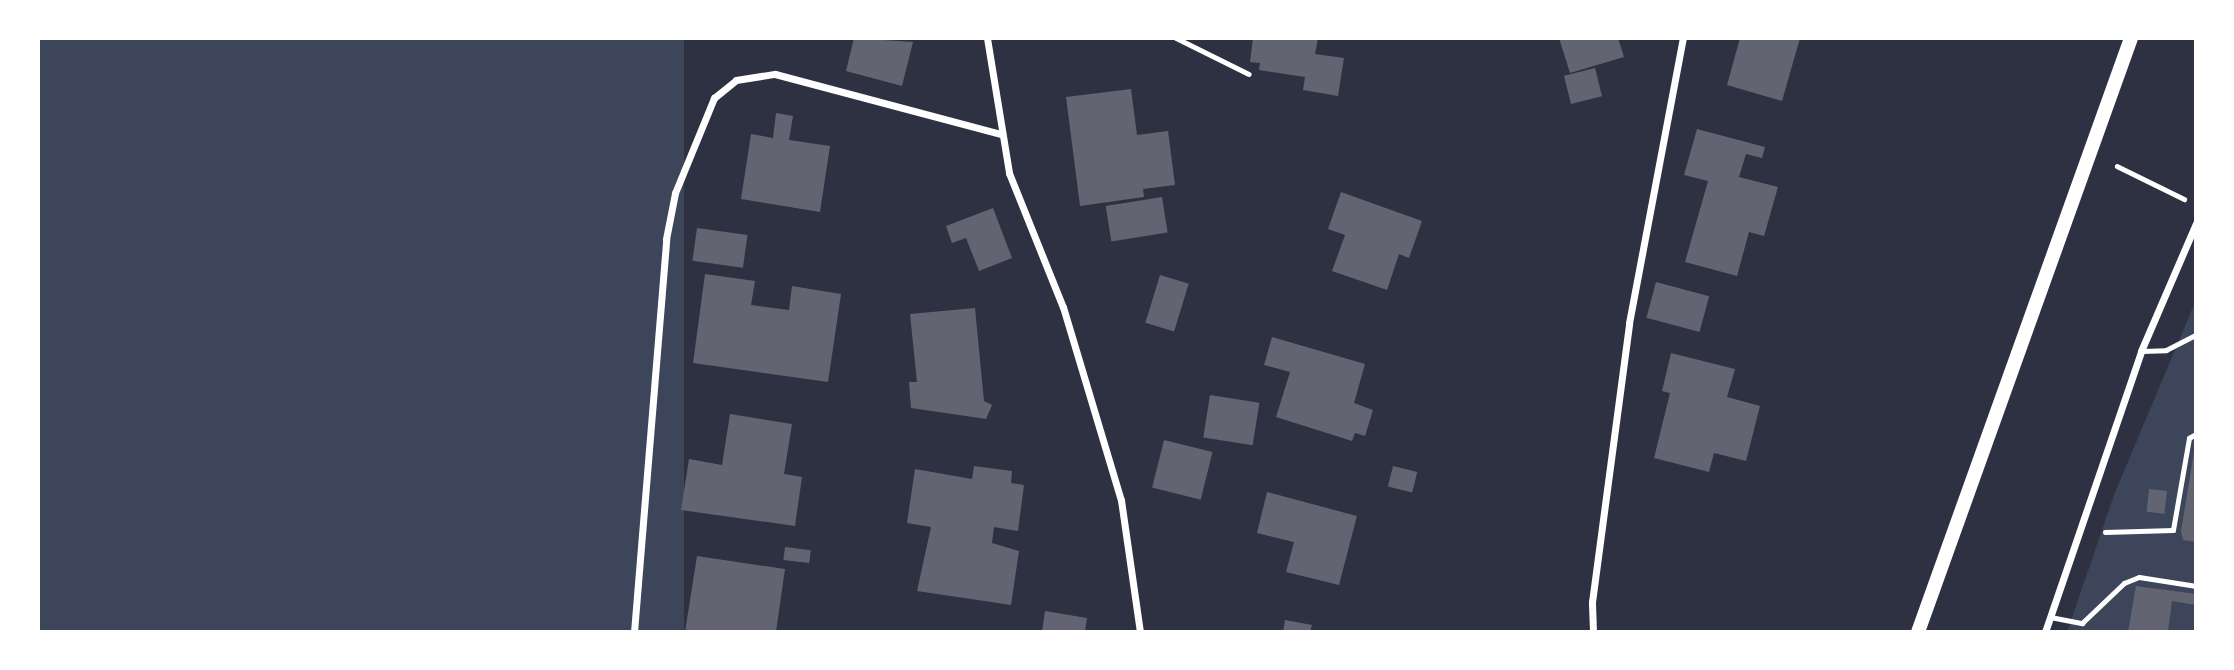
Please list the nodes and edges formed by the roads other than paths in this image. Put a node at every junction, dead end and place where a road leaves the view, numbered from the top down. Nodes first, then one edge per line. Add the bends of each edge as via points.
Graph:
1 (987, 38) edge
2 (1176, 38) edge
3 (1683, 38) edge
4 (2131, 38) edge
5 (1250, 74) dead end
6 (1001, 134) junction
7 (2196, 223) edge
8 (2196, 335) edge
9 (2141, 351) junction
10 (2196, 586) edge
11 (2050, 617) junction
12 (634, 632) edge
13 (1140, 632) edge
14 (1593, 632) edge
15 (1918, 632) edge
16 (2045, 632) edge

1 - 6 street
2 - 5 lane
3 - 14 street via 1629,323 1593,589
4 - 15 main road
6 - 12 street via 775,74 736,80 714,98 675,193 666,239
6 - 13 street via 1009,173 1063,307 1121,500
7 - 9 street
8 - 9 lane via 2165,350
9 - 11 street
10 - 11 lane via 2139,577 2124,583 2082,623
11 - 16 street

